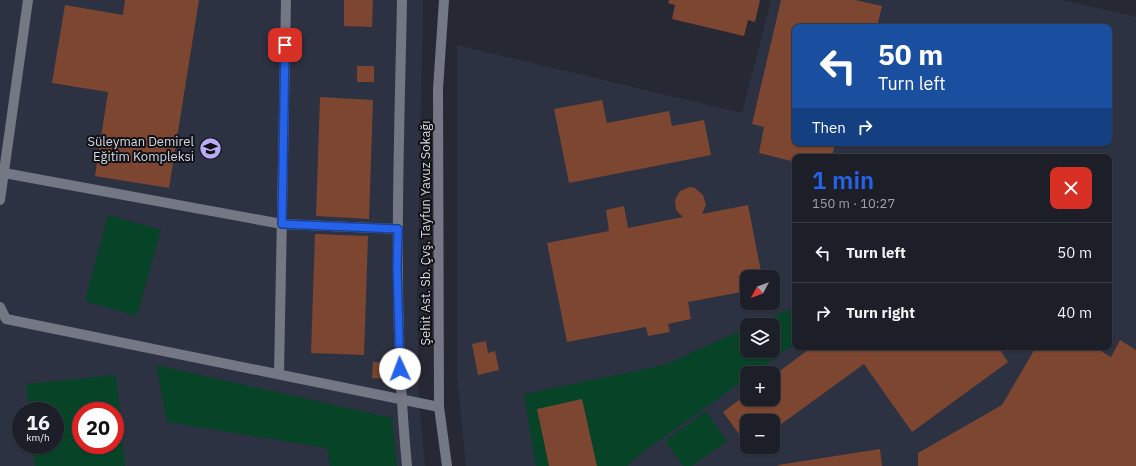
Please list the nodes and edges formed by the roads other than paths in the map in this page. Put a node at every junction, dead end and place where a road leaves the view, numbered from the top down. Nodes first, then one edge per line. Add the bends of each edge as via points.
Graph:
1 (28, 0) edge
2 (286, 0) edge
3 (402, 0) edge
4 (444, 0) edge
5 (4, 173) junction
6 (0, 200) edge
7 (282, 224) junction
8 (398, 229) junction
9 (0, 307) edge
10 (279, 374) junction
11 (400, 399) junction
12 (439, 407) junction
13 (407, 466) edge
14 (447, 466) edge

1 - 5 street
2 - 7 street
3 - 8 street
4 - 12 street, Şehit Ast. Sb. Çvş. Tayfun Yavuz Sokağı via 438,89
5 - 6 street
5 - 7 street
7 - 8 street
7 - 10 street
8 - 11 street
9 - 10 street via 6,319
10 - 11 street
11 - 12 street
11 - 13 street
12 - 14 street, Şehit Ast. Sb. Çvş. Tayfun Yavuz Sokağı

